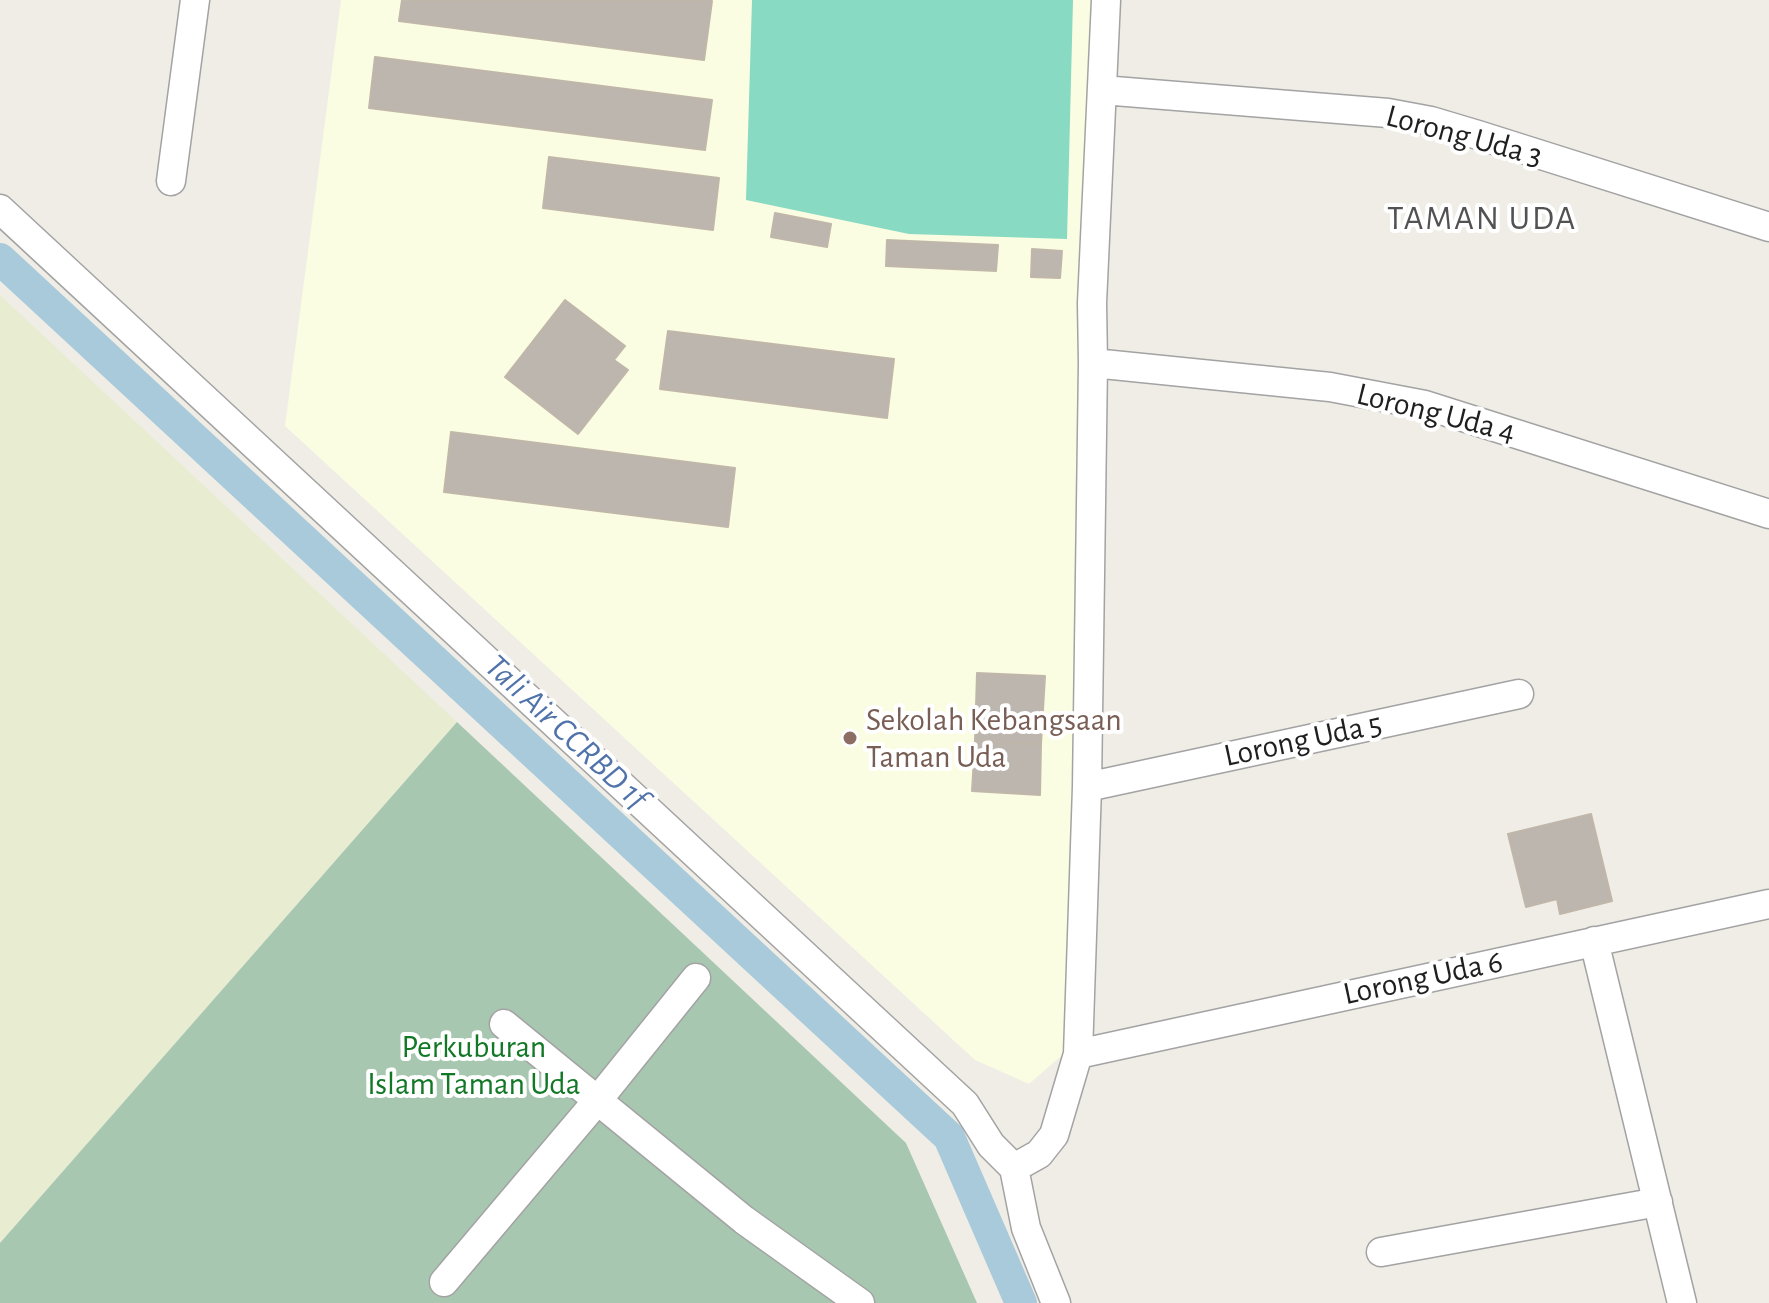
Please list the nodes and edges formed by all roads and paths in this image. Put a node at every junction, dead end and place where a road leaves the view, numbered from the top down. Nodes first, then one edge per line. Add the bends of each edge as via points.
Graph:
1 (195, 0) edge
2 (1106, 0) edge
3 (1102, 90) junction
4 (171, 181) dead end
5 (0, 209) edge
6 (1769, 227) edge
7 (1093, 363) junction
8 (1769, 514) edge
9 (1519, 694) dead end
10 (1087, 787) junction
11 (1769, 904) edge
12 (1594, 941) junction
13 (696, 978) dead end
14 (504, 1024) dead end
15 (1078, 1054) junction
16 (597, 1101) junction
17 (1014, 1168) junction
18 (1658, 1202) junction
19 (1381, 1252) dead end
20 (444, 1282) dead end
21 (860, 1303) edge
22 (1056, 1303) edge
23 (1682, 1303) edge

1 - 4 street
2 - 3 street
3 - 6 street, Lorong Uda 3 via 1402,115
3 - 7 street
5 - 17 street via 965,1104 991,1145
7 - 8 street, Lorong Uda 4 via 1330,387 1425,405
7 - 10 street
9 - 10 street, Lorong Uda 5
10 - 15 street
11 - 12 street, Lorong Uda 6
12 - 15 street, Lorong Uda 6
12 - 18 street
13 - 16 street
14 - 16 street
15 - 17 street via 1054,1135 1039,1154
16 - 20 street
16 - 21 street via 744,1220
17 - 22 street via 1026,1228
18 - 19 street
18 - 23 street

